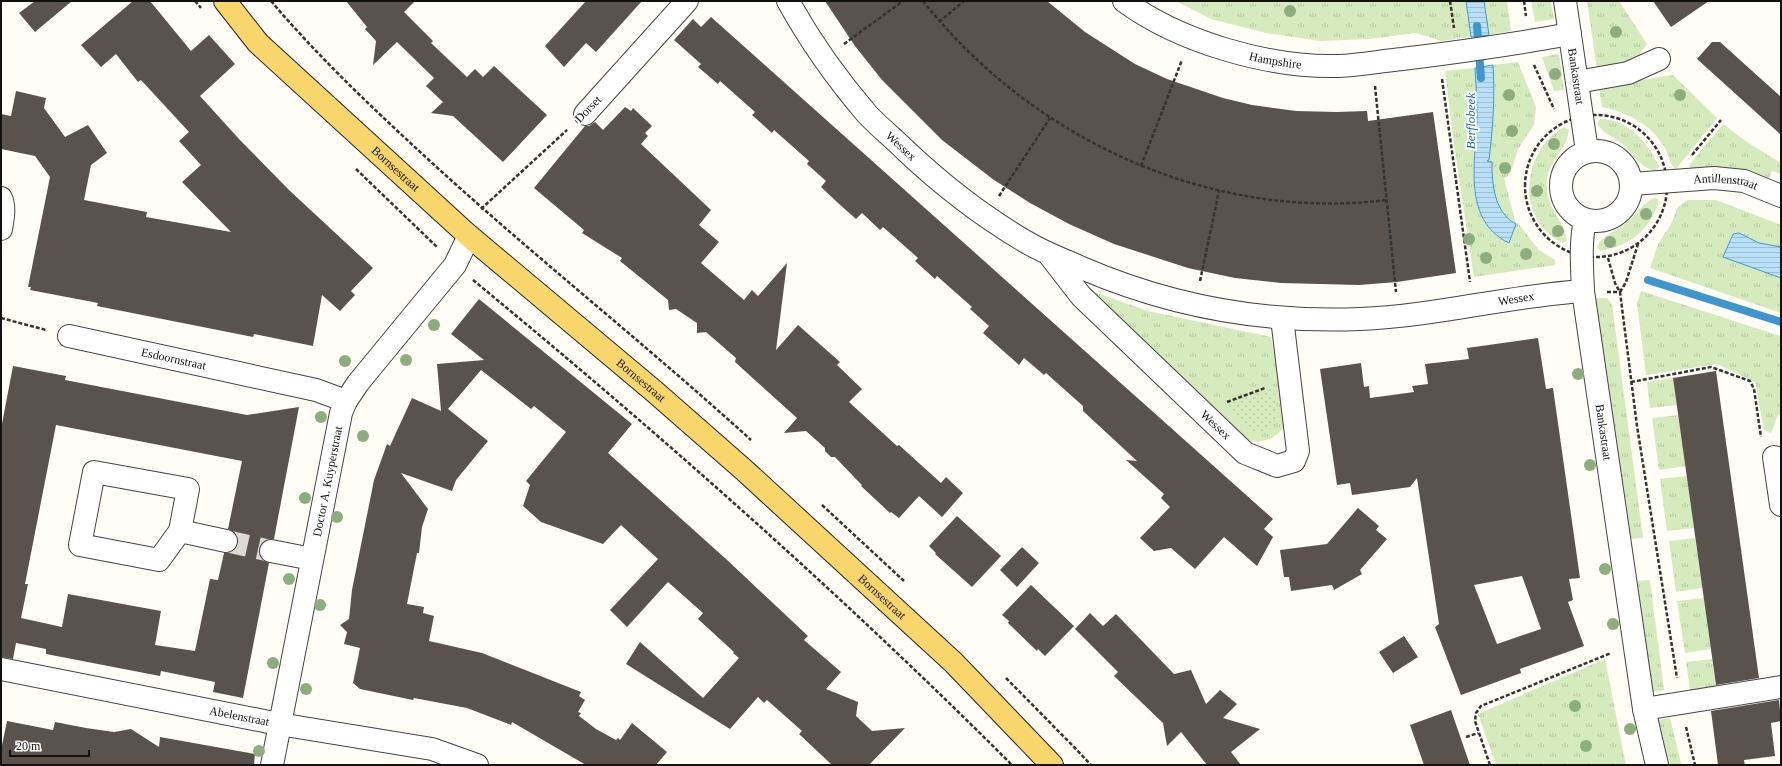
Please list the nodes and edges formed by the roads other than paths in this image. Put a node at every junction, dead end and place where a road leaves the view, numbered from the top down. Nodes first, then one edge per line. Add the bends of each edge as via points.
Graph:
1 (225, 1) edge
2 (687, 1) edge
3 (788, 1) edge
4 (1124, 1) edge
5 (1565, 1) edge
6 (1570, 34) junction
7 (1659, 59) dead end
8 (1577, 82) junction
9 (585, 114) road end
10 (1587, 151) junction
11 (1632, 184) junction
12 (1781, 196) edge
13 (1, 198) edge
14 (1585, 220) junction
15 (1, 229) edge
16 (469, 236) junction
17 (1050, 254) junction
18 (1583, 291) junction
19 (1282, 318) junction
20 (69, 336) road end
21 (346, 401) junction
22 (1778, 458) edge
23 (1781, 505) edge
24 (180, 531) junction
25 (226, 541) tunnel mouth
26 (271, 551) tunnel mouth
27 (312, 559) junction
28 (1, 669) edge
29 (1781, 687) edge
30 (1644, 709) junction
31 (279, 724) junction
32 (272, 765) edge
33 (478, 765) edge
34 (1052, 765) edge
35 (1657, 765) edge

1 - 16 main road, Bornsestraat via 258,43
2 - 9 street, Dorset
3 - 17 street, Wessex via 824,58 868,115 921,165 974,209 1029,244
4 - 6 street, Hampshire via 1164,25 1221,48 1302,64 1339,66 1438,55
5 - 6 street, Bankastraat
6 - 8 street, Bankastraat
7 - 8 street via 1628,73
8 - 10 street, Bankastraat
10 - 11 street via 1605,151 1621,160
10 - 14 street via 1570,161 1562,175 1560,190 1568,209
11 - 12 street, Antillenstraat via 1670,179 1714,178 1744,181
11 - 14 street via 1628,203 1622,211 1605,220
13 - 15 street
14 - 18 street, Bankastraat
16 - 21 street, Doctor A. Kuyperstraat via 455,265
16 - 34 main road, Bornsestraat via 744,470 953,662
17 - 19 street, Wessex via 1152,295 1195,306
17 - 19 street, Wessex via 1081,296 1245,453 1277,466 1294,461 1298,451
18 - 19 street, Wessex via 1398,316 1340,320
18 - 30 street, Bankastraat
20 - 21 street, Esdoornstraat via 316,390
21 - 27 street, Doctor A. Kuyperstraat via 341,413
22 - 23 street
24 - 24 street via 188,490 94,472 80,545 159,560
24 - 25 street
26 - 27 street
27 - 31 street, Doctor A. Kuyperstraat
28 - 31 street, Abelenstraat
29 - 30 street
30 - 35 street, Bankastraat
31 - 32 street, Doctor A. Kuyperstraat
31 - 33 street, Abelenstraat via 432,749

